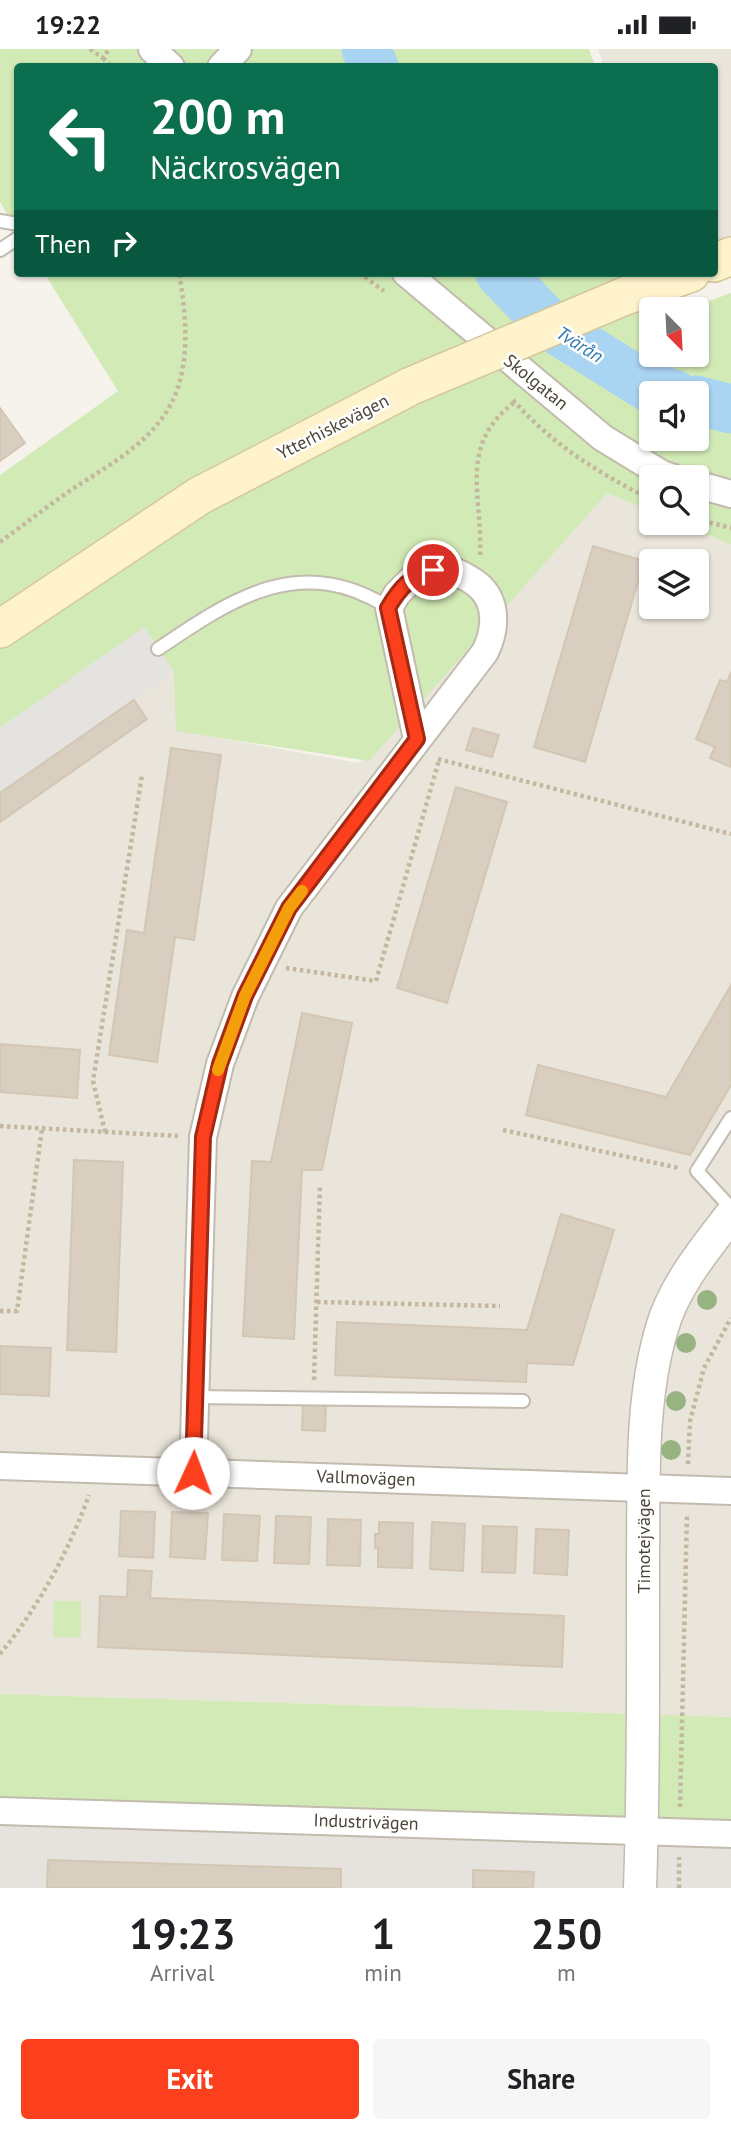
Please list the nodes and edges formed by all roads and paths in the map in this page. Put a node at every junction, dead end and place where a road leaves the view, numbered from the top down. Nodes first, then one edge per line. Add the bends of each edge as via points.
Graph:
1 (90, 49) edge
2 (109, 49) edge
3 (152, 49) edge
4 (238, 49) edge
5 (103, 58) junction
6 (108, 63) edge
7 (167, 63) edge
8 (225, 63) edge
9 (180, 277) edge
10 (411, 277) edge
11 (680, 277) edge
12 (515, 402) dead end
13 (647, 465) edge
14 (709, 488) edge
15 (731, 494) edge
16 (709, 522) edge
17 (731, 528) edge
18 (0, 542) edge
19 (478, 585) junction
20 (388, 608) junction
21 (0, 629) edge
22 (158, 649) dead end
23 (417, 739) junction
24 (439, 759) junction
25 (142, 775) dead end
26 (731, 834) edge
27 (261, 965) junction
28 (731, 1118) edge
29 (0, 1126) edge
30 (42, 1129) junction
31 (503, 1130) dead end
32 (105, 1132) junction
33 (203, 1137) junction
34 (697, 1171) junction
35 (320, 1185) dead end
36 (731, 1207) edge
37 (731, 1215) edge
38 (317, 1302) junction
39 (500, 1306) dead end
40 (0, 1311) edge
41 (731, 1318) edge
42 (195, 1397) junction
43 (313, 1398) junction
44 (523, 1401) dead end
45 (0, 1466) edge
46 (97, 1471) junction
47 (193, 1473) junction
48 (644, 1486) junction
49 (687, 1489) junction
50 (731, 1491) edge
51 (0, 1654) edge
52 (0, 1811) edge
53 (642, 1831) junction
54 (680, 1832) junction
55 (731, 1834) edge
56 (640, 1888) edge
57 (679, 1888) edge

1 - 5 path
2 - 5 path
3 - 7 street
4 - 8 street
5 - 6 path
9 - 18 path via 184,299 182,376 166,413 122,457
10 - 13 street, Skolgatan via 603,438
11 - 21 main road, Ytterhiskevägen, bridge via 411,386 199,496
12 - 19 path via 499,414 477,457
14 - 15 street
16 - 17 path
19 - 20 street via 448,568 418,573
19 - 23 street via 493,604 493,636
20 - 22 lane via 366,594 318,581 284,583 214,611
20 - 23 street
23 - 24 path
23 - 27 street via 289,908
24 - 26 path
24 - 27 path via 376,981
25 - 32 path via 93,1081
27 - 33 street via 220,1064
28 - 34 lane
29 - 30 path
30 - 32 path
30 - 40 path via 17,1311
31 - 34 path
32 - 33 path
33 - 42 street
34 - 36 lane
35 - 38 path
37 - 48 street, Timotejvägen via 702,1252 663,1325 651,1372
38 - 39 path
38 - 43 path
41 - 49 path via 704,1368 690,1421
42 - 43 lane
42 - 47 street
43 - 44 lane
45 - 46 street, Vallmovägen
46 - 47 street, Vallmovägen
46 - 51 path via 67,1548 17,1635
47 - 48 street, Vallmovägen
48 - 49 street, Vallmovägen
48 - 53 street, Timotejvägen
49 - 50 street, Vallmovägen
49 - 54 path
52 - 53 street, Industrivägen
53 - 54 street, Industrivägen
53 - 56 street, Timotejvägen
54 - 55 street, Industrivägen
54 - 57 path

